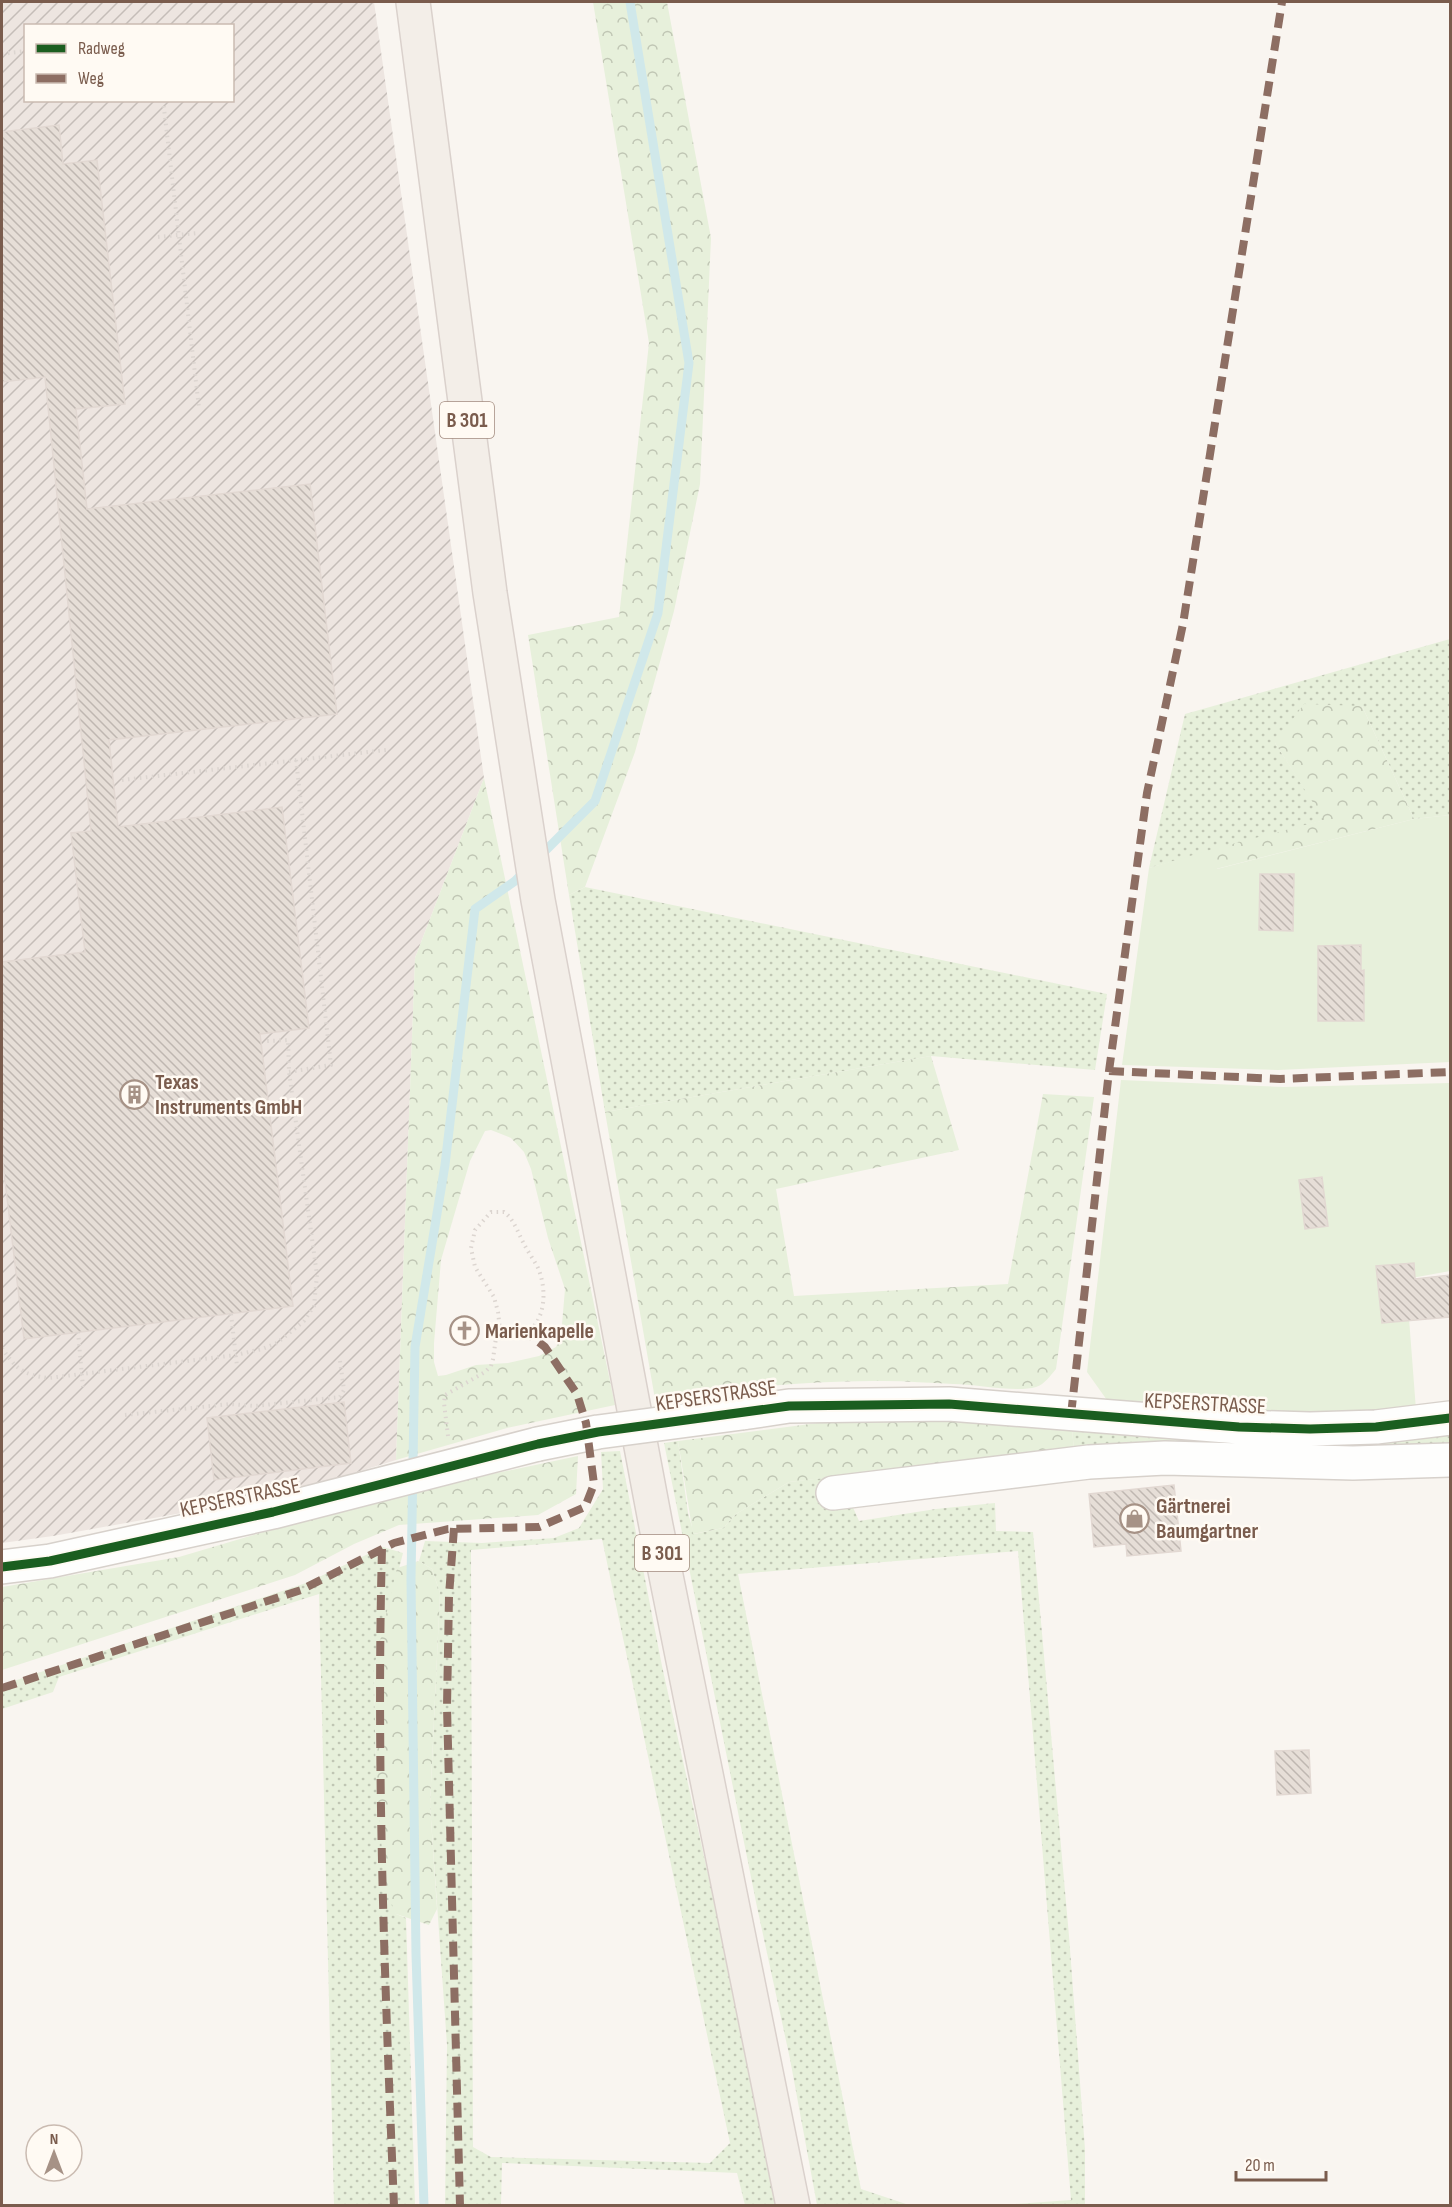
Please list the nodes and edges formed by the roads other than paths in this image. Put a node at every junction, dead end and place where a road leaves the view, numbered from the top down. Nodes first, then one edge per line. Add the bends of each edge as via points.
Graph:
1 (413, 2) edge
2 (1450, 1418) edge
3 (1450, 1460) edge
4 (833, 1493) dead end
5 (2, 1567) edge
6 (793, 2205) edge

1 - 6 main road, B 301 via 490,593 538,900 656,1526
2 - 5 street, KEPSERSTRASSE, bridge via 1376,1427 1310,1429 949,1404 789,1406 538,1444 273,1512 50,1561
3 - 4 street via 1353,1463 1165,1458 1089,1462

